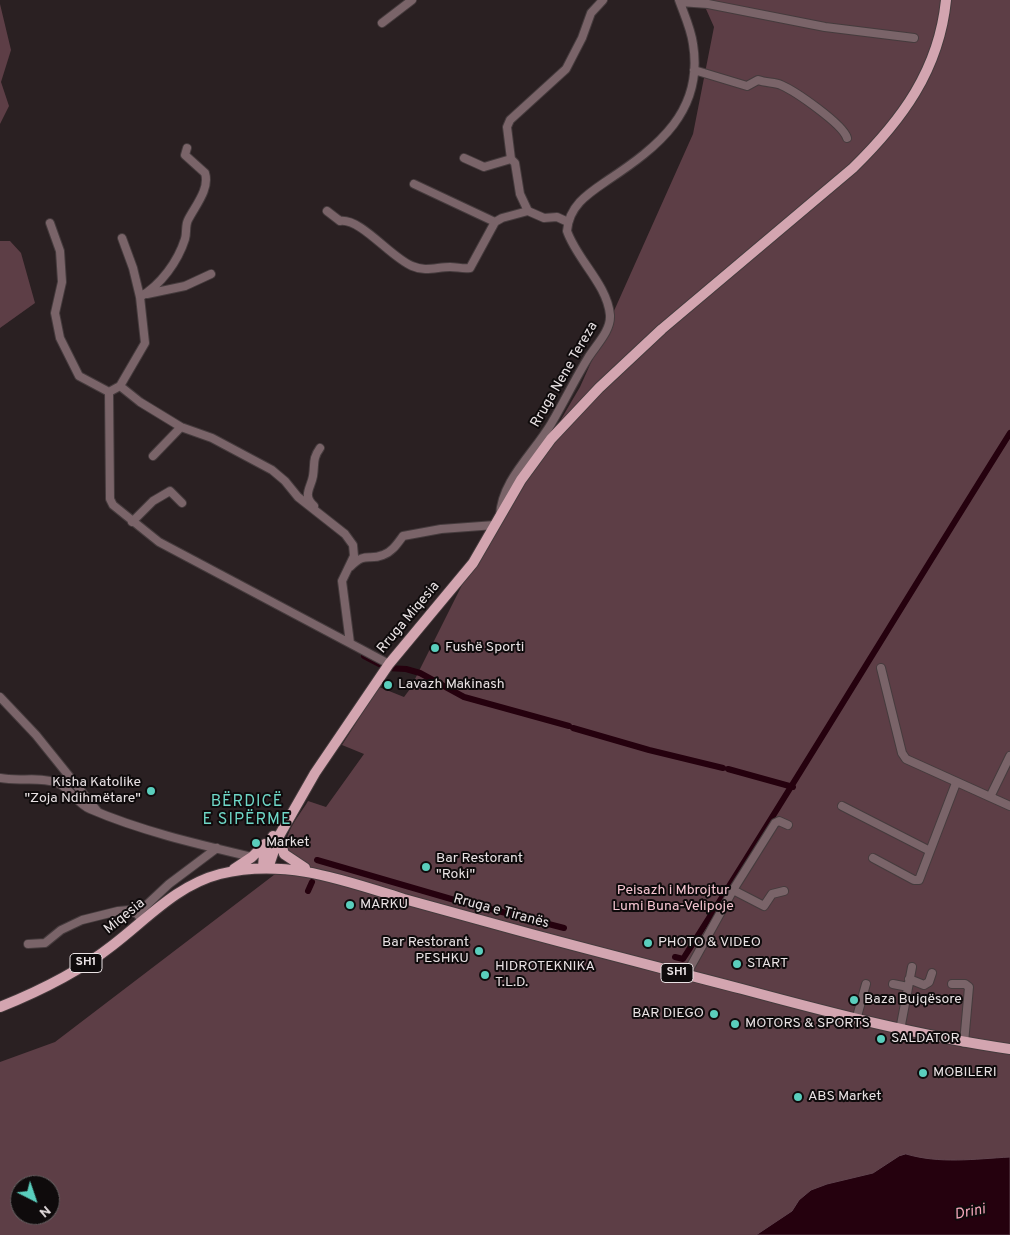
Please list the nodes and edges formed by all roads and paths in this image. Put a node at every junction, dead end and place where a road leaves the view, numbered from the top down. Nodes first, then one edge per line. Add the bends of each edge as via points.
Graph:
1 (412, 0) edge
2 (603, 0) edge
3 (946, 0) edge
4 (680, 1) edge
5 (382, 23) dead end
6 (914, 38) dead end
7 (694, 70) junction
8 (847, 138) dead end
9 (187, 148) dead end
10 (464, 158) dead end
11 (512, 159) junction
12 (414, 184) dead end
13 (327, 211) dead end
14 (528, 211) junction
15 (50, 222) dead end
16 (496, 222) junction
17 (568, 222) junction
18 (122, 238) dead end
19 (211, 274) dead end
20 (142, 296) junction
21 (120, 386) junction
22 (109, 392) junction
23 (181, 427) junction
24 (320, 448) dead end
25 (153, 456) dead end
26 (182, 503) dead end
27 (322, 515) junction
28 (498, 521) junction
29 (132, 522) junction
30 (348, 569) junction
31 (350, 643) junction
32 (882, 668) dead end
33 (386, 669) junction
34 (0, 697) edge
35 (1010, 756) edge
36 (0, 778) edge
37 (956, 783) junction
38 (990, 797) junction
39 (842, 806) dead end
40 (1010, 806) edge
41 (98, 812) junction
42 (788, 825) dead end
43 (276, 836) junction
44 (217, 848) junction
45 (930, 851) junction
46 (252, 857) junction
47 (873, 858) dead end
48 (265, 868) junction
49 (227, 872) junction
50 (310, 872) junction
51 (733, 890) junction
52 (784, 891) dead end
53 (140, 917) junction
54 (28, 944) dead end
55 (912, 967) dead end
56 (932, 973) dead end
57 (686, 975) junction
58 (909, 983) junction
59 (866, 984) dead end
60 (893, 984) dead end
61 (952, 984) dead end
62 (0, 1006) edge
63 (856, 1020) junction
64 (900, 1030) junction
65 (964, 1043) junction
66 (1010, 1049) edge

1 - 5 street
2 - 11 street via 591,13 566,69 510,120 507,127
3 - 28 main road, Rruga Miqesia via 942,31 923,81 885,136 853,168 621,366 570,418 530,467
4 - 6 street via 825,27
4 - 7 street via 693,42
7 - 8 street via 747,86 758,80 779,84 822,112 842,129
7 - 17 street via 688,97 666,136 578,202
9 - 20 street via 185,155 205,173 206,186 186,225 185,237 174,263
10 - 11 street via 484,167
11 - 14 street via 520,194
12 - 16 street
13 - 16 street via 340,221 357,225 399,260 426,270 470,268
14 - 16 street
14 - 17 street via 544,218
15 - 22 street via 60,250 62,282 55,313 60,338 79,376
17 - 28 street, Rruga Nene Tereza via 570,240 606,300 609,326 551,425 506,491
18 - 20 street
19 - 20 street via 185,286
20 - 21 street via 144,348
21 - 22 street
21 - 23 street
22 - 29 street via 110,499 112,505
23 - 25 street
23 - 27 street via 212,438 272,470 298,497
24 - 27 street via 313,460 314,474 307,496
26 - 29 street via 170,491 153,501
27 - 30 street via 354,545 354,556
28 - 30 street via 404,536 393,550 382,556 363,556
28 - 33 main road, Rruga Miqesia via 464,575
29 - 31 street via 159,542
30 - 31 street via 342,581
31 - 33 street
32 - 37 street via 902,754 906,759
33 - 43 main road, Rruga Miqesia
34 - 41 street via 36,735
35 - 38 street
36 - 41 street via 58,783 88,808
37 - 38 street
37 - 45 street
38 - 40 street
39 - 45 street
41 - 44 street via 148,831
42 - 51 street via 779,821 775,824
43 - 46 main road
43 - 48 main road, Rruga Miqesia
43 - 50 main road via 287,858
44 - 46 street
44 - 53 street via 169,884
45 - 47 street via 916,881
46 - 49 main road
48 - 49 main road, SH1
48 - 50 main road, SH1
49 - 53 main road, Miqesia / SH1 via 188,887
50 - 57 main road, Rruga e Tiranës / SH1
51 - 52 street via 764,906 772,894
51 - 57 street
53 - 54 street via 124,910 95,916 61,930 44,943
53 - 62 main road, Miqesia / SH1 via 89,961 50,984
55 - 58 street
56 - 58 street via 924,985
57 - 63 main road, Rruga e Tiranës / SH1
58 - 60 street
58 - 64 street
59 - 63 street
61 - 65 street via 969,987 972,1014
63 - 64 main road, Rruga e Tiranës / SH1
64 - 65 main road, Rruga e Tiranës / SH1
65 - 66 main road, Rruga e Tiranës / SH1

